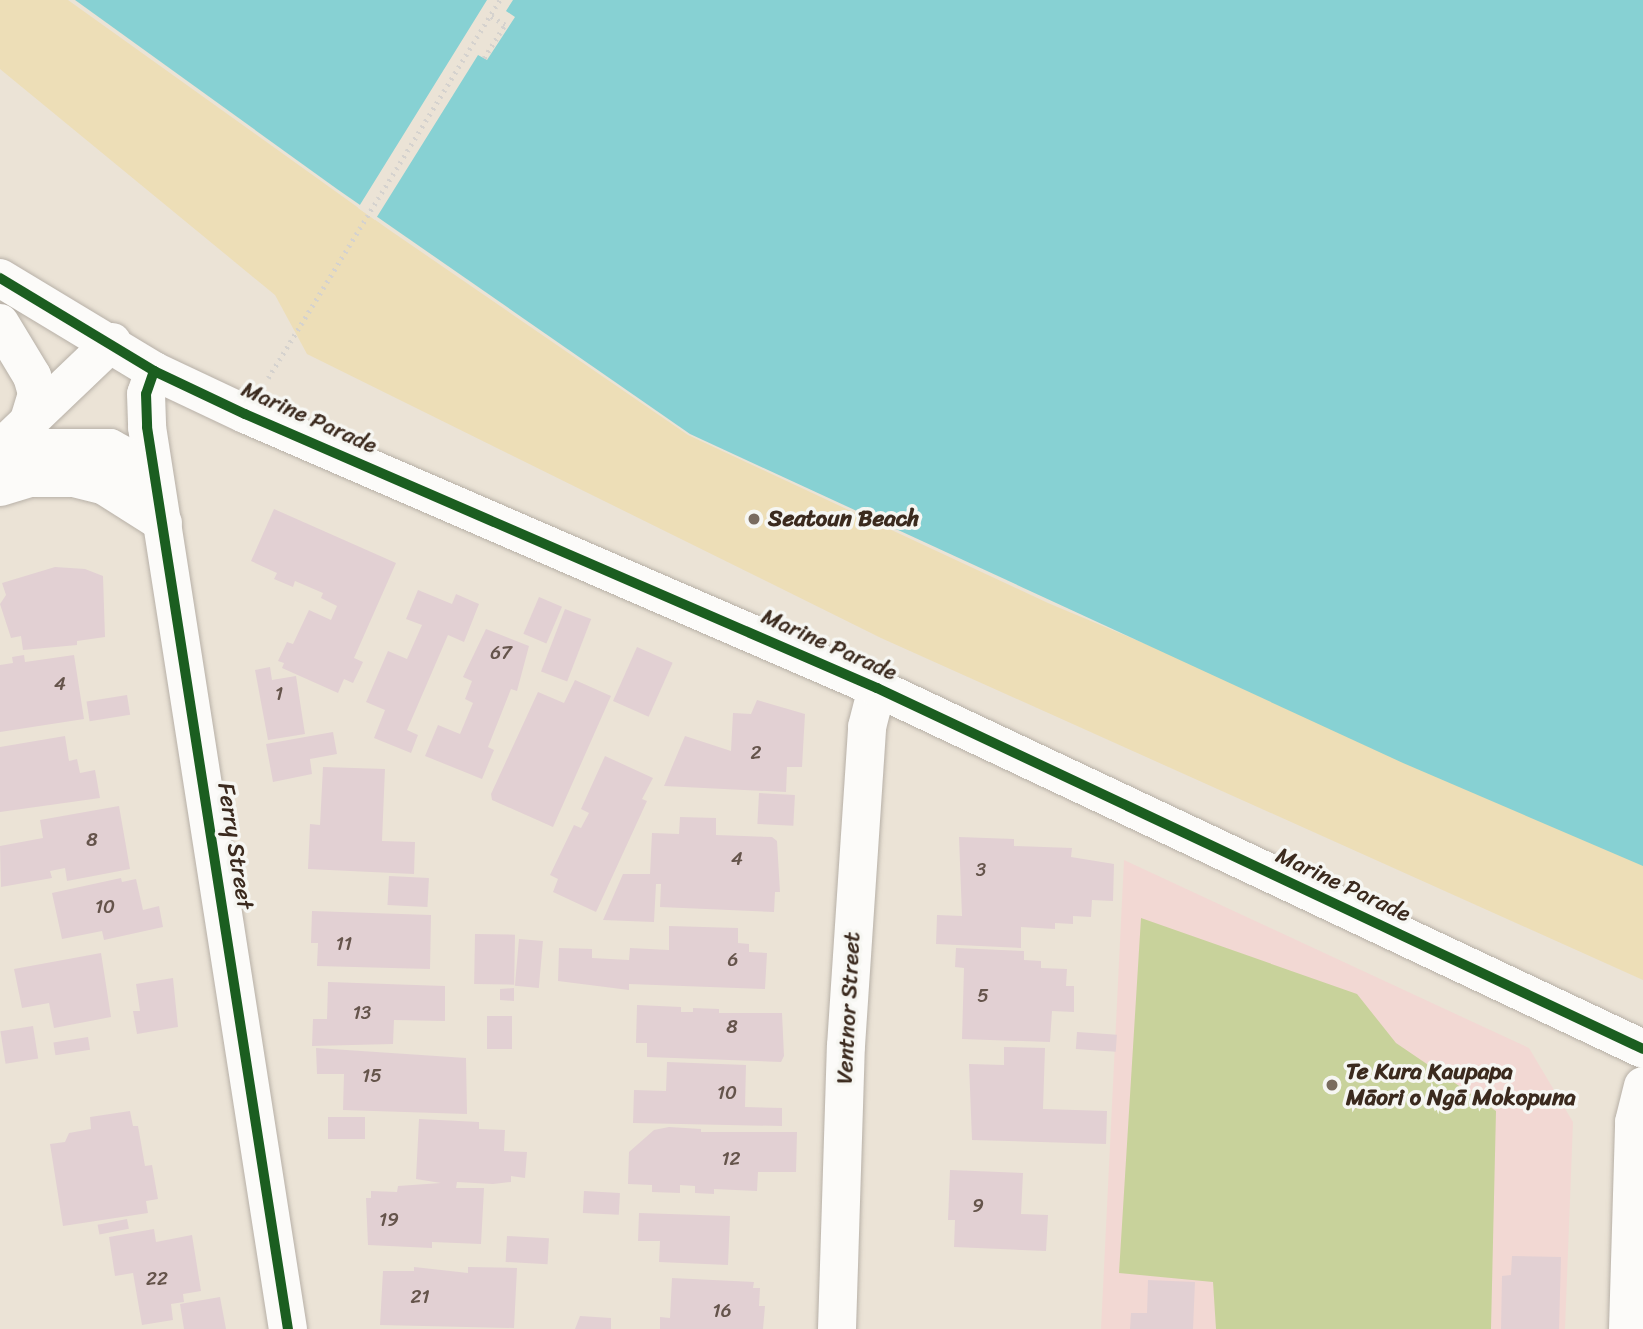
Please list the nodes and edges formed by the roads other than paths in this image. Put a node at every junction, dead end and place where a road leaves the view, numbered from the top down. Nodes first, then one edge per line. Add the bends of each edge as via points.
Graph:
1 (0, 278) edge
2 (0, 323) edge
3 (112, 342) junction
4 (154, 371) junction
5 (29, 419) junction
6 (0, 449) edge
7 (0, 460) edge
8 (0, 487) edge
9 (165, 524) junction
10 (877, 688) junction
11 (1643, 1049) edge
12 (1643, 1086) edge
13 (288, 1329) edge
14 (837, 1329) edge
15 (1628, 1329) edge

1 - 3 street, Marine Parade
2 - 5 street via 32,376 37,394
3 - 4 street, Marine Parade
3 - 5 street
4 - 9 street, Ferry Street via 146,394 147,426
4 - 10 street, Marine Parade
5 - 6 street
7 - 9 street via 27,448 110,448 126,457
8 - 9 street via 29,478 93,483
9 - 13 street, Ferry Street
10 - 11 street, Marine Parade
10 - 14 street, Ventnor Street via 867,727 846,1046
12 - 15 street via 1634,1122

